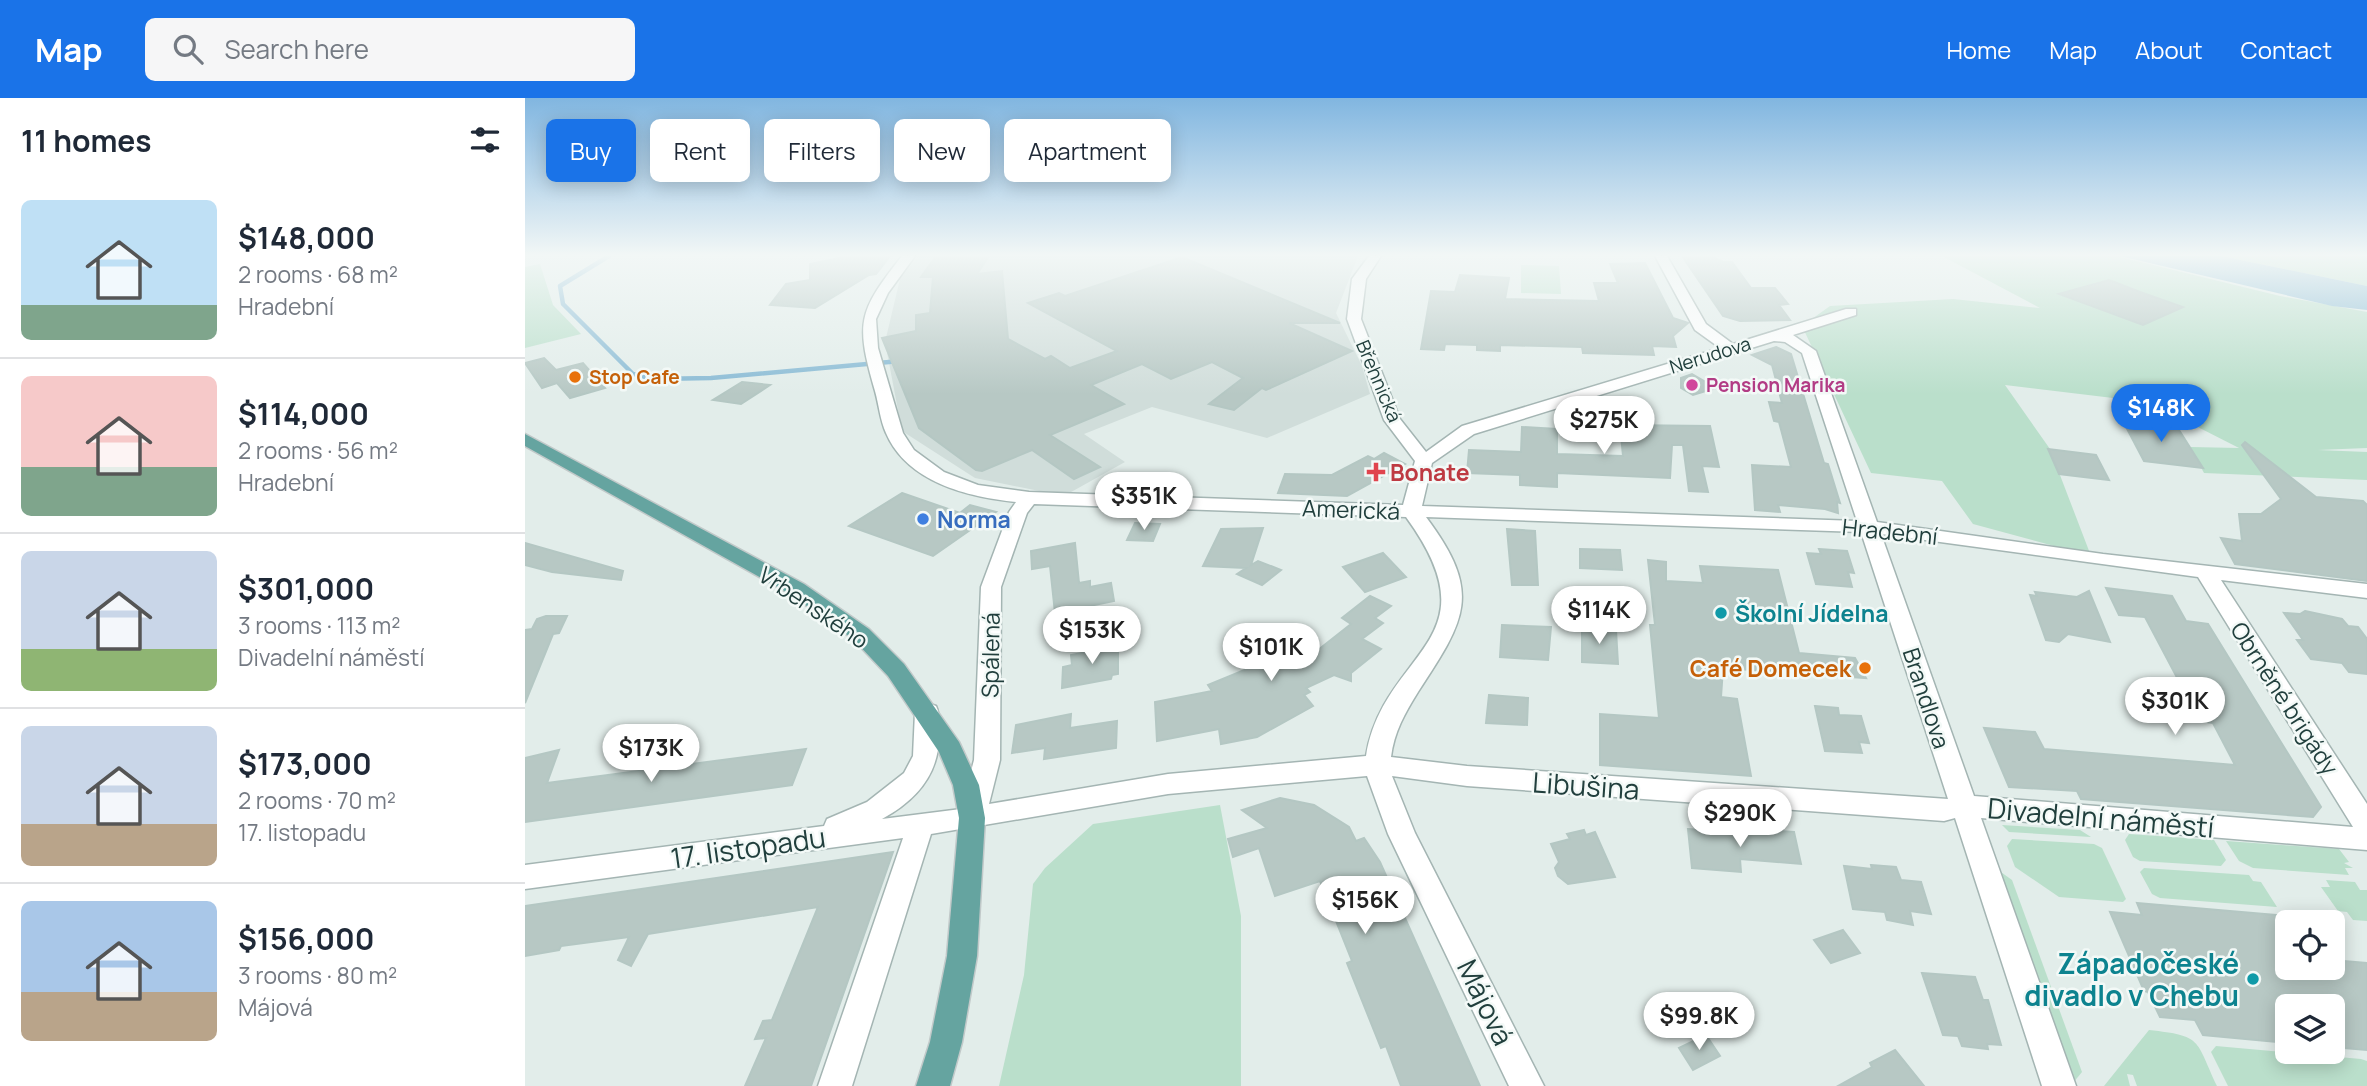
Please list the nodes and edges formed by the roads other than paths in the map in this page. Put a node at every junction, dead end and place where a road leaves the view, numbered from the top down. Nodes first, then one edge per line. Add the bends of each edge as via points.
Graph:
1 (875, 302) edge
2 (1356, 302) edge
3 (1686, 302) edge
4 (1851, 312) dead end
5 (1772, 336) junction
6 (1730, 348) junction
7 (525, 439) edge
8 (1424, 461) junction
9 (1028, 498) junction
10 (1411, 510) junction
11 (1870, 527) junction
12 (2204, 570) junction
13 (2367, 591) edge
14 (927, 712) junction
15 (1378, 765) junction
16 (1962, 806) junction
17 (972, 818) junction
18 (921, 824) junction
19 (2367, 826) edge
20 (2367, 839) edge
21 (792, 841) junction
22 (525, 877) edge
23 (835, 1086) edge
24 (933, 1086) edge
25 (1527, 1086) edge
26 (2059, 1086) edge

1 - 9 street, Americká via 867,338 898,441 933,473 966,488
2 - 8 street, Břehnická via 1354,319 1392,420
3 - 6 street via 1700,327
4 - 5 street, Nerudova
5 - 6 street, Nerudova
5 - 11 street, Brandlova via 1789,338 1809,351
6 - 8 street, Nerudova via 1468,430
7 - 14 main road, Vrbenského via 797,589 860,634 896,670
8 - 10 street
9 - 10 street, Americká
9 - 17 street, Spálená via 1018,512 991,587 987,761
10 - 11 street, Hradební
10 - 15 street, Americká via 1453,578 1455,599 1437,647 1383,734
11 - 12 street, Hradební
11 - 16 street, Brandlova
12 - 13 street, Hradební
12 - 19 street, Obrněné brigády
14 - 17 main road, Vrbenského via 966,785
14 - 21 street via 926,757 901,791 863,817
15 - 16 street, Libušina via 1527,781 1944,810
15 - 17 street via 1168,785
15 - 25 street, Májová via 1402,834
16 - 20 street, Divadelní náměstí
16 - 26 street, Divadelní náměstí
17 - 18 street, 17. listopadu
17 - 24 main road, Vrbenského via 962,956
18 - 21 street, 17. listopadu
18 - 23 street
21 - 22 street, 17. listopadu

